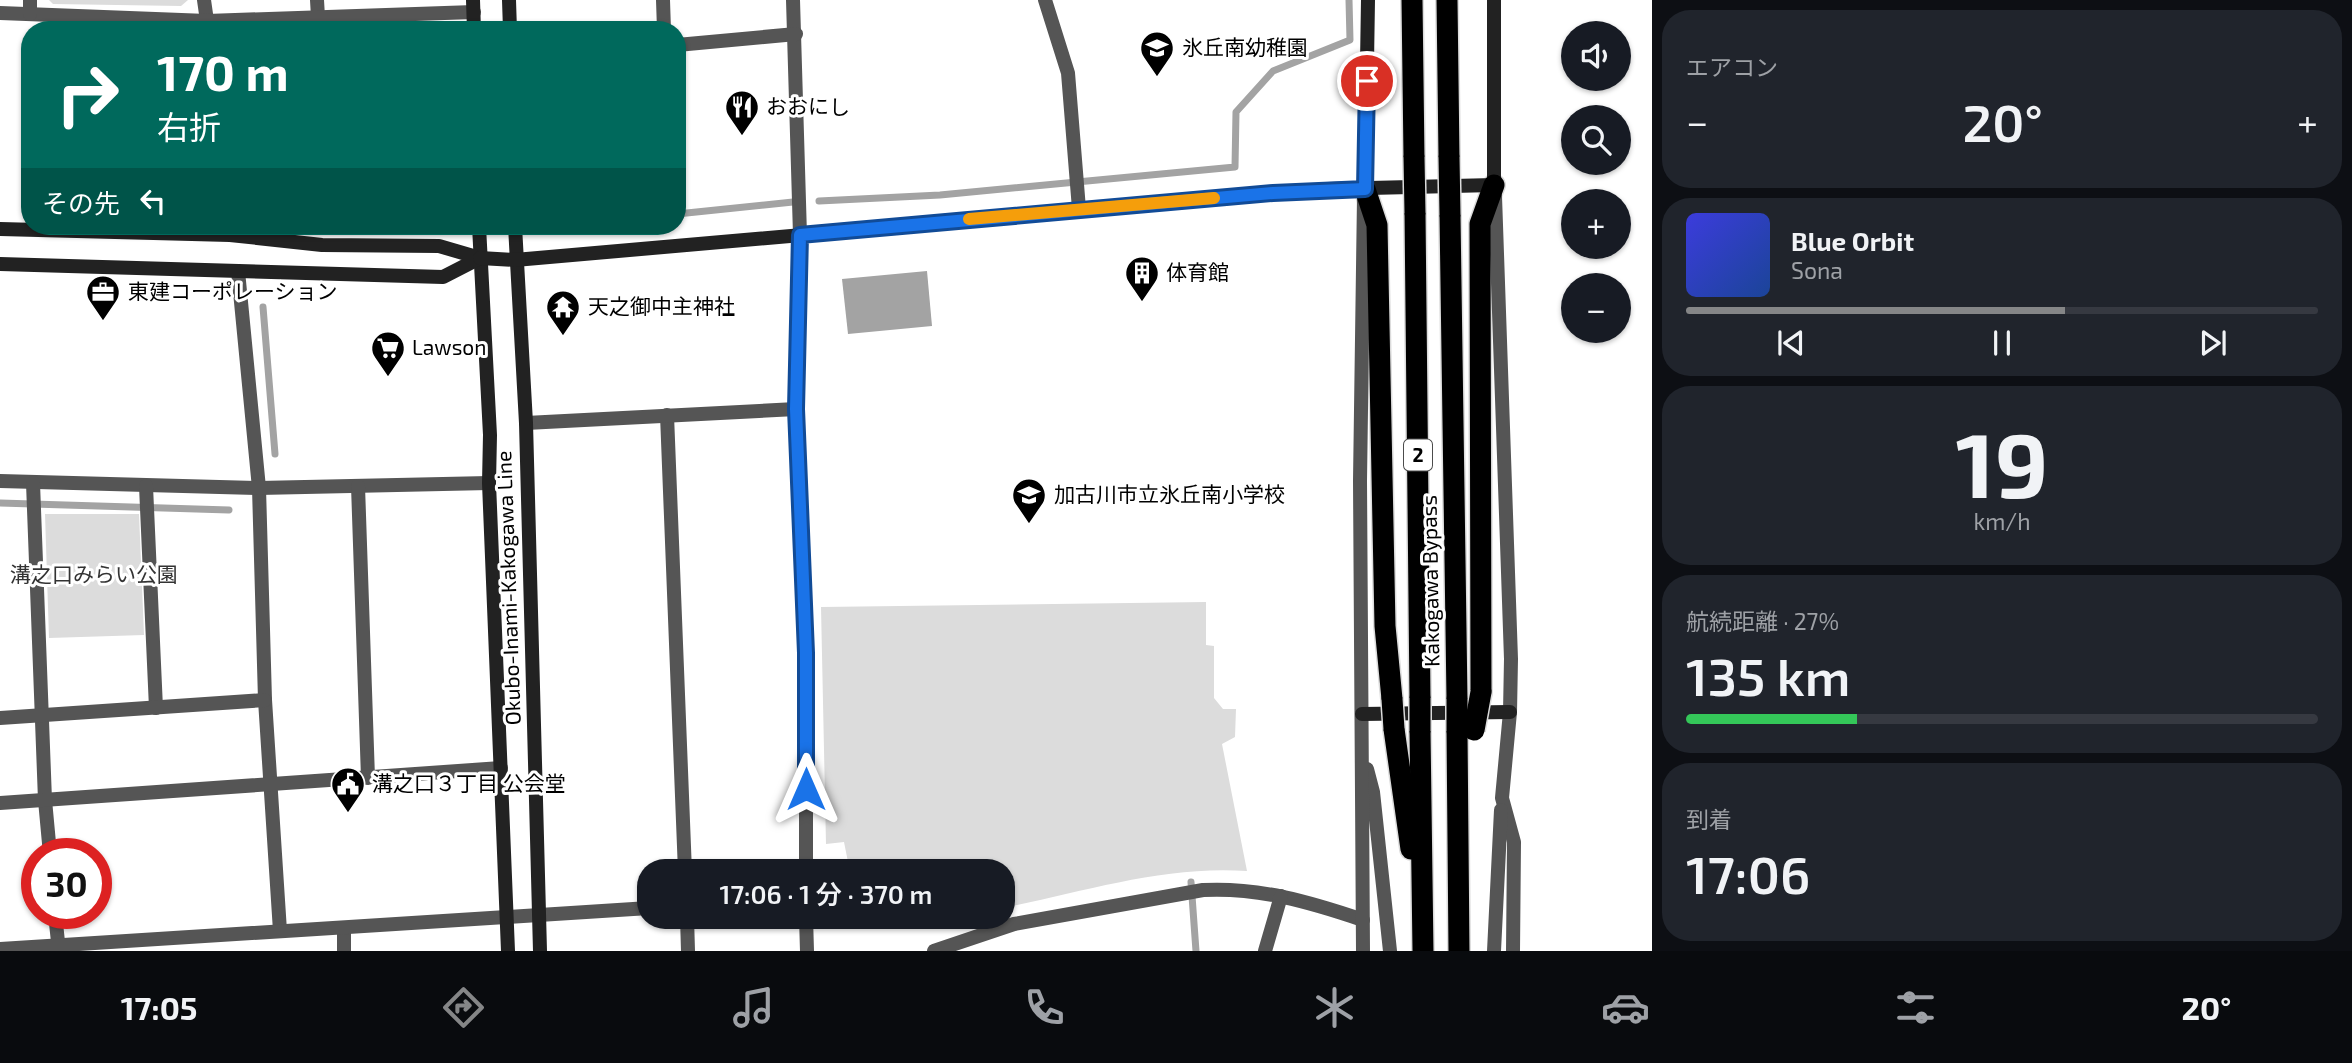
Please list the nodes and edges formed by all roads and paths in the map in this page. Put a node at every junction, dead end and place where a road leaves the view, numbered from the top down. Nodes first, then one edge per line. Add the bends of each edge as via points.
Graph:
1 (204, 0) edge
2 (317, 0) edge
3 (509, 0) edge
4 (663, 0) edge
5 (793, 0) edge
6 (1045, 0) edge
7 (1368, 0) edge
8 (1412, 0) edge
9 (1447, 0) edge
10 (1494, 0) edge
11 (473, 6) edge
12 (30, 7) edge
13 (0, 13) edge
14 (318, 18) junction
15 (168, 21) edge
16 (207, 21) edge
17 (270, 21) edge
18 (510, 21) edge
19 (664, 21) edge
20 (796, 34) junction
21 (686, 44) edge
22 (1494, 184) junction
23 (1365, 189) junction
24 (1079, 209) junction
25 (0, 229) edge
26 (21, 229) edge
27 (256, 235) edge
28 (480, 235) edge
29 (515, 235) edge
30 (800, 235) junction
31 (480, 258) junction
32 (515, 260) junction
33 (0, 264) edge
34 (238, 271) junction
35 (796, 409) junction
36 (667, 415) junction
37 (526, 423) junction
38 (0, 481) edge
39 (33, 483) junction
40 (489, 483) junction
41 (146, 486) junction
42 (358, 486) junction
43 (259, 488) junction
44 (265, 700) junction
45 (156, 708) junction
46 (1510, 712) junction
47 (1362, 714) junction
48 (41, 716) junction
49 (0, 718) edge
50 (1362, 748) junction
51 (501, 768) junction
52 (368, 778) junction
53 (270, 785) junction
54 (1502, 798) junction
55 (45, 800) junction
56 (0, 803) edge
57 (1458, 822) junction
58 (49, 838) edge
59 (684, 859) edge
60 (806, 859) edge
61 (1281, 895) junction
62 (637, 909) edge
63 (506, 916) junction
64 (539, 917) junction
65 (1363, 920) junction
66 (1423, 921) junction
67 (344, 928) junction
68 (56, 929) edge
69 (687, 929) edge
70 (806, 929) edge
71 (280, 931) junction
72 (58, 948) edge
73 (0, 949) edge
74 (344, 951) edge
75 (508, 951) edge
76 (541, 951) edge
77 (688, 951) edge
78 (807, 951) edge
79 (934, 951) edge
80 (1265, 951) edge
81 (1363, 951) edge
82 (1390, 951) edge
83 (1423, 951) edge
84 (1459, 951) edge
85 (1494, 951) edge
86 (1513, 951) edge

1 - 16 street
2 - 14 street
3 - 18 main road
4 - 19 street
5 - 20 street
6 - 24 street via 1068,73
7 - 23 main road
8 - 66 highway, Kakogawa Bypass / 2, bridge
9 - 57 highway, Kakogawa Bypass / 2, bridge
10 - 22 main road
11 - 14 street
12 - 13 street
12 - 15 street
14 - 17 street
20 - 21 street
20 - 30 street
22 - 23 main road
22 - 46 street
22 - 57 highway, bridge via 1480,224 1481,692
23 - 24 main road
23 - 47 street via 1361,267
23 - 66 highway, bridge via 1377,225 1385,626 1398,767
24 - 30 main road
25 - 26 main road
27 - 31 main road via 322,245 439,246
28 - 31 main road, Okubo-Inami-Kakogawa Line
29 - 32 main road, Okubo-Inami-Kakogawa Line
30 - 32 main road
30 - 35 street
31 - 32 main road
31 - 34 main road via 443,277
31 - 40 main road, Okubo-Inami-Kakogawa Line
32 - 37 main road, Okubo-Inami-Kakogawa Line
33 - 34 main road
34 - 43 street
35 - 36 street
35 - 60 street via 806,653
36 - 37 street
36 - 59 street
37 - 64 main road, Okubo-Inami-Kakogawa Line
38 - 39 street
39 - 41 street
39 - 48 street
40 - 42 street
40 - 51 main road, Okubo-Inami-Kakogawa Line
41 - 43 street
41 - 45 street
42 - 43 street
42 - 52 street
43 - 44 street
44 - 45 street
44 - 53 street
45 - 48 street
46 - 47 main road
46 - 54 street
47 - 50 street
48 - 49 street
48 - 55 street
50 - 65 street
50 - 82 street via 1373,792
51 - 52 street
51 - 63 main road, Okubo-Inami-Kakogawa Line
52 - 53 street
53 - 55 street
53 - 71 street
54 - 85 street
54 - 86 street via 1514,842
55 - 56 street
55 - 58 street
57 - 84 highway, Kakogawa Bypass / 2
61 - 65 street
61 - 79 street via 1234,888 1184,891 1014,924
61 - 80 street
62 - 64 street
63 - 64 street
63 - 67 street
63 - 75 main road, Okubo-Inami-Kakogawa Line
64 - 76 main road, Okubo-Inami-Kakogawa Line
65 - 81 street
66 - 83 highway, Kakogawa Bypass / 2
67 - 71 street
67 - 74 street
68 - 72 street
69 - 77 street
70 - 78 street
71 - 72 street
72 - 73 street

